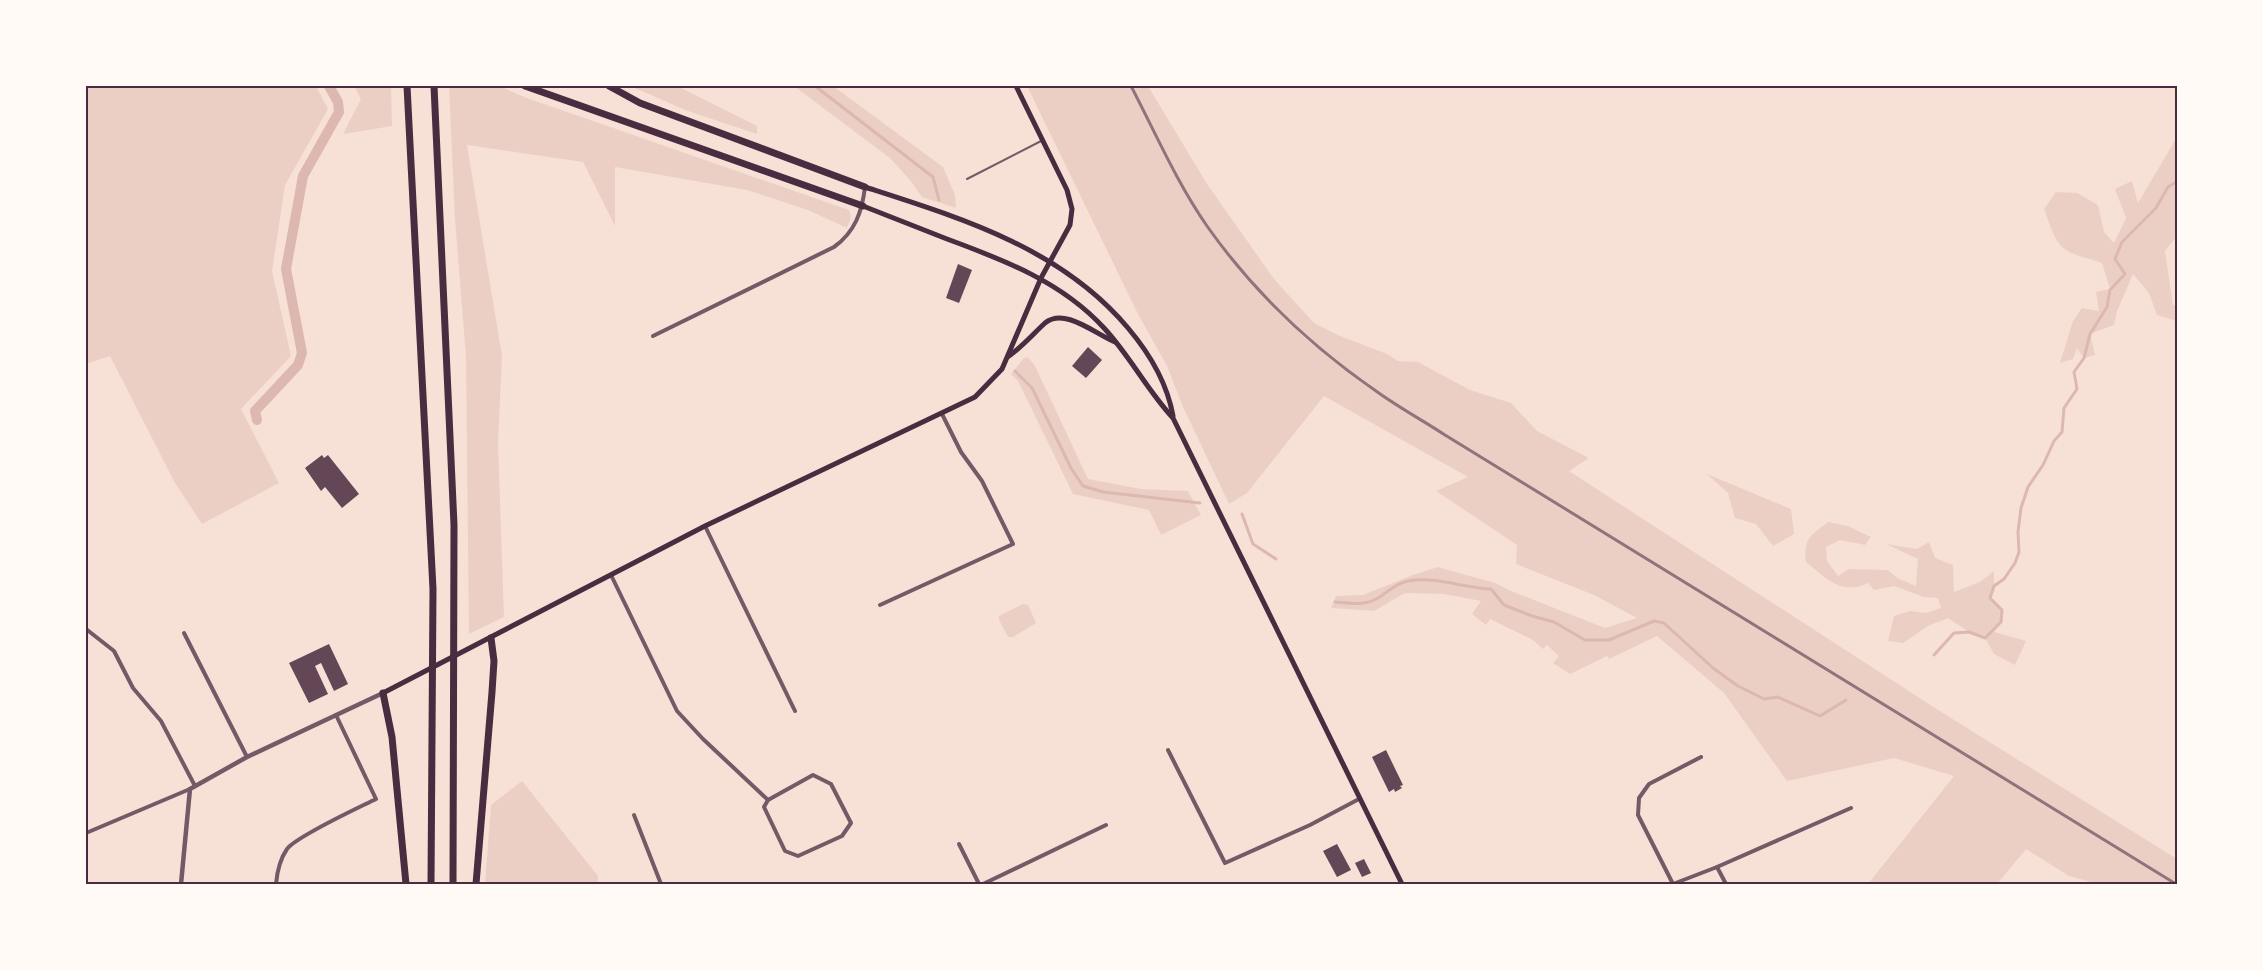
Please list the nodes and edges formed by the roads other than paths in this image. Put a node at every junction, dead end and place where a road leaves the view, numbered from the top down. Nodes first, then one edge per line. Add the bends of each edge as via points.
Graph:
1 (407, 86) edge
2 (434, 86) edge
3 (525, 86) edge
4 (609, 86) edge
5 (1016, 86) edge
6 (1043, 140) junction
7 (967, 178) dead end
8 (865, 188) junction
9 (863, 206) junction
10 (1051, 261) junction
11 (1041, 278) junction
12 (653, 336) dead end
13 (1116, 343) junction
14 (1008, 357) junction
15 (942, 414) junction
16 (1173, 418) junction
17 (705, 526) junction
18 (611, 575) junction
19 (880, 605) dead end
20 (86, 629) edge
21 (184, 633) dead end
22 (491, 638) junction
23 (383, 693) junction
24 (795, 711) dead end
25 (336, 715) junction
26 (1168, 750) dead end
27 (247, 757) junction
28 (1701, 757) dead end
29 (192, 787) junction
30 (1359, 799) junction
31 (768, 800) junction
32 (1851, 808) dead end
33 (634, 814) dead end
34 (1106, 825) dead end
35 (86, 833) edge
36 (959, 844) dead end
37 (1717, 867) junction
38 (1673, 884) edge
39 (181, 885) edge
40 (276, 885) edge
41 (406, 885) edge
42 (431, 885) edge
43 (453, 885) edge
44 (476, 885) edge
45 (661, 885) edge
46 (981, 885) edge
47 (1402, 885) edge
48 (1726, 885) edge

1 - 42 highway via 433,590
2 - 43 highway via 452,443
3 - 9 highway
4 - 8 highway via 640,103
5 - 6 main road
6 - 7 lane
6 - 10 main road via 1072,209 1070,225
8 - 9 street
8 - 10 main road via 965,220
9 - 11 main road
9 - 12 street via 852,230 834,247
10 - 11 main road
10 - 16 main road via 1115,312 1139,341 1166,390
11 - 13 main road via 1083,307
11 - 14 main road
13 - 14 main road via 1075,321 1059,317 1050,320
13 - 16 main road
14 - 15 main road via 982,391
15 - 17 main road
15 - 19 street via 1013,544
16 - 30 main road
17 - 18 main road
17 - 24 street
18 - 22 main road
18 - 31 street via 677,711
20 - 29 street via 114,651 133,688 161,721
21 - 27 street
22 - 23 main road
22 - 44 highway via 494,661
23 - 25 street
23 - 41 highway via 392,737
25 - 27 street
25 - 40 street via 376,799 287,849
26 - 30 street via 1226,863
27 - 29 street
28 - 38 street via 1649,784 1639,798 1638,815
29 - 35 street
29 - 39 street
30 - 47 main road
31 - 31 street via 764,807 785,851 798,856 842,836 850,823 831,784 813,775
32 - 37 street
33 - 45 street
34 - 46 street
36 - 46 street
37 - 38 street
37 - 48 street

